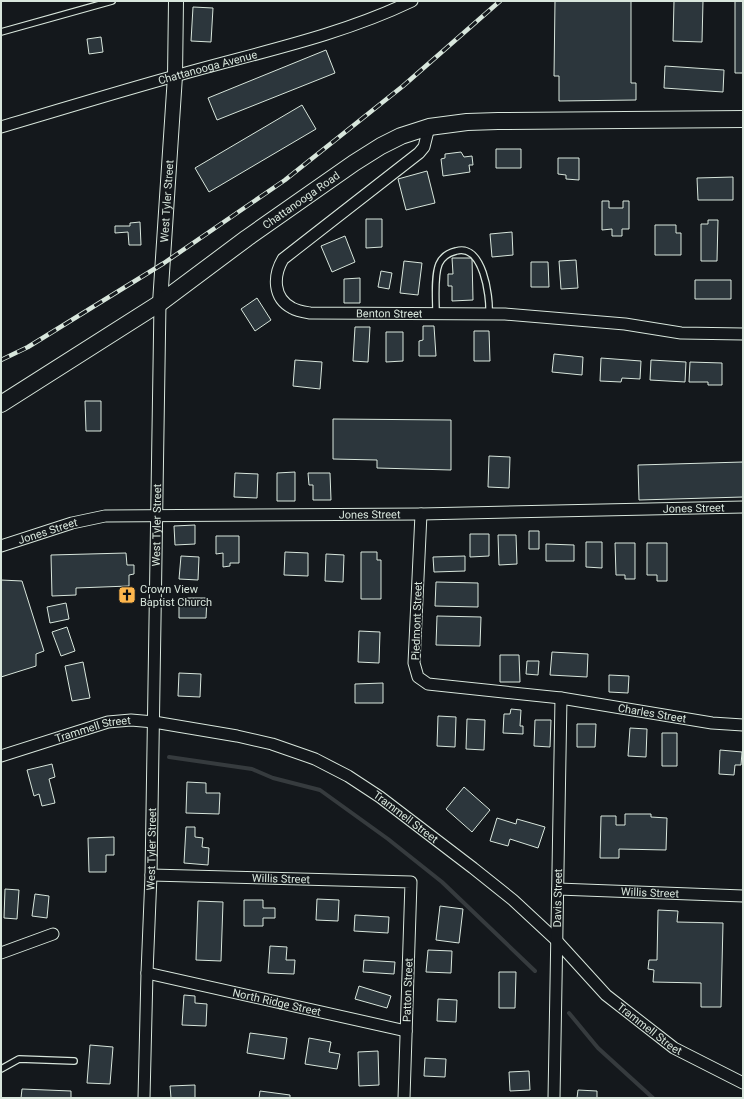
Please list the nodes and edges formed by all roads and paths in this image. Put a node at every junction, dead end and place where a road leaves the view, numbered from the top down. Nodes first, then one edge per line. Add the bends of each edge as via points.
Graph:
1 (112, 1) edge
2 (176, 1) edge
3 (412, 1) edge
4 (1, 32) edge
5 (175, 76) junction
6 (743, 119) edge
7 (1, 127) edge
8 (429, 127) junction
9 (160, 303) junction
10 (436, 313) junction
11 (489, 314) junction
12 (743, 334) edge
13 (1, 404) edge
14 (743, 507) edge
15 (421, 514) junction
16 (157, 516) junction
17 (1, 546) edge
18 (561, 698) junction
19 (154, 722) junction
20 (743, 725) edge
21 (1, 756) edge
22 (152, 875) junction
23 (411, 882) joint
24 (558, 889) junction
25 (743, 896) edge
26 (53, 934) dead end
27 (555, 939) junction
28 (1, 953) edge
29 (147, 973) junction
30 (406, 1031) junction
31 (74, 1061) dead end
32 (1, 1069) edge
33 (743, 1083) edge
34 (144, 1098) edge
35 (404, 1098) edge
36 (554, 1098) edge

1 - 4 lane
2 - 5 street, West Tyler Street
3 - 5 street, Chattanooga Avenue via 355,25
5 - 7 street, Chattanooga Avenue
5 - 9 street, West Tyler Street
6 - 8 main road, Chattanooga Road via 498,121
8 - 9 main road, Chattanooga Road via 401,136 354,164 247,238
8 - 10 street, Benton Street via 424,146 419,153 283,259 275,276 279,294 288,306 310,313
9 - 13 main road, Chattanooga Road
9 - 16 street, West Tyler Street
10 - 11 street, Benton Street
10 - 11 lane via 436,279 439,264 445,255 457,250 467,251 477,259 484,274 490,304
11 - 12 street, Benton Street via 533,315 625,324 681,333
14 - 15 street, Jones Street
15 - 16 street, Jones Street
15 - 18 street, Piedmont Street via 414,663 418,677 428,684
16 - 17 street, Jones Street via 105,516 72,523
16 - 19 street, West Tyler Street
18 - 20 street, Charles Street via 712,723
18 - 24 street, Davis Street
19 - 21 street, Trammell Street via 108,722
19 - 22 street, West Tyler Street
19 - 27 street, Trammell Street via 272,744 315,759 348,776 380,796 474,868
22 - 23 street, Willis Street
22 - 29 street, West Tyler Street
23 - 30 street, Patton Street
24 - 25 street, Willis Street
24 - 27 street, Davis Street
26 - 28 street
27 - 33 street, Trammell Street via 606,995 674,1048
27 - 36 street, Davis Street
29 - 30 street, North Ridge Street
29 - 34 street, West Tyler Street
30 - 35 street, Patton Street
31 - 32 lane via 19,1059

